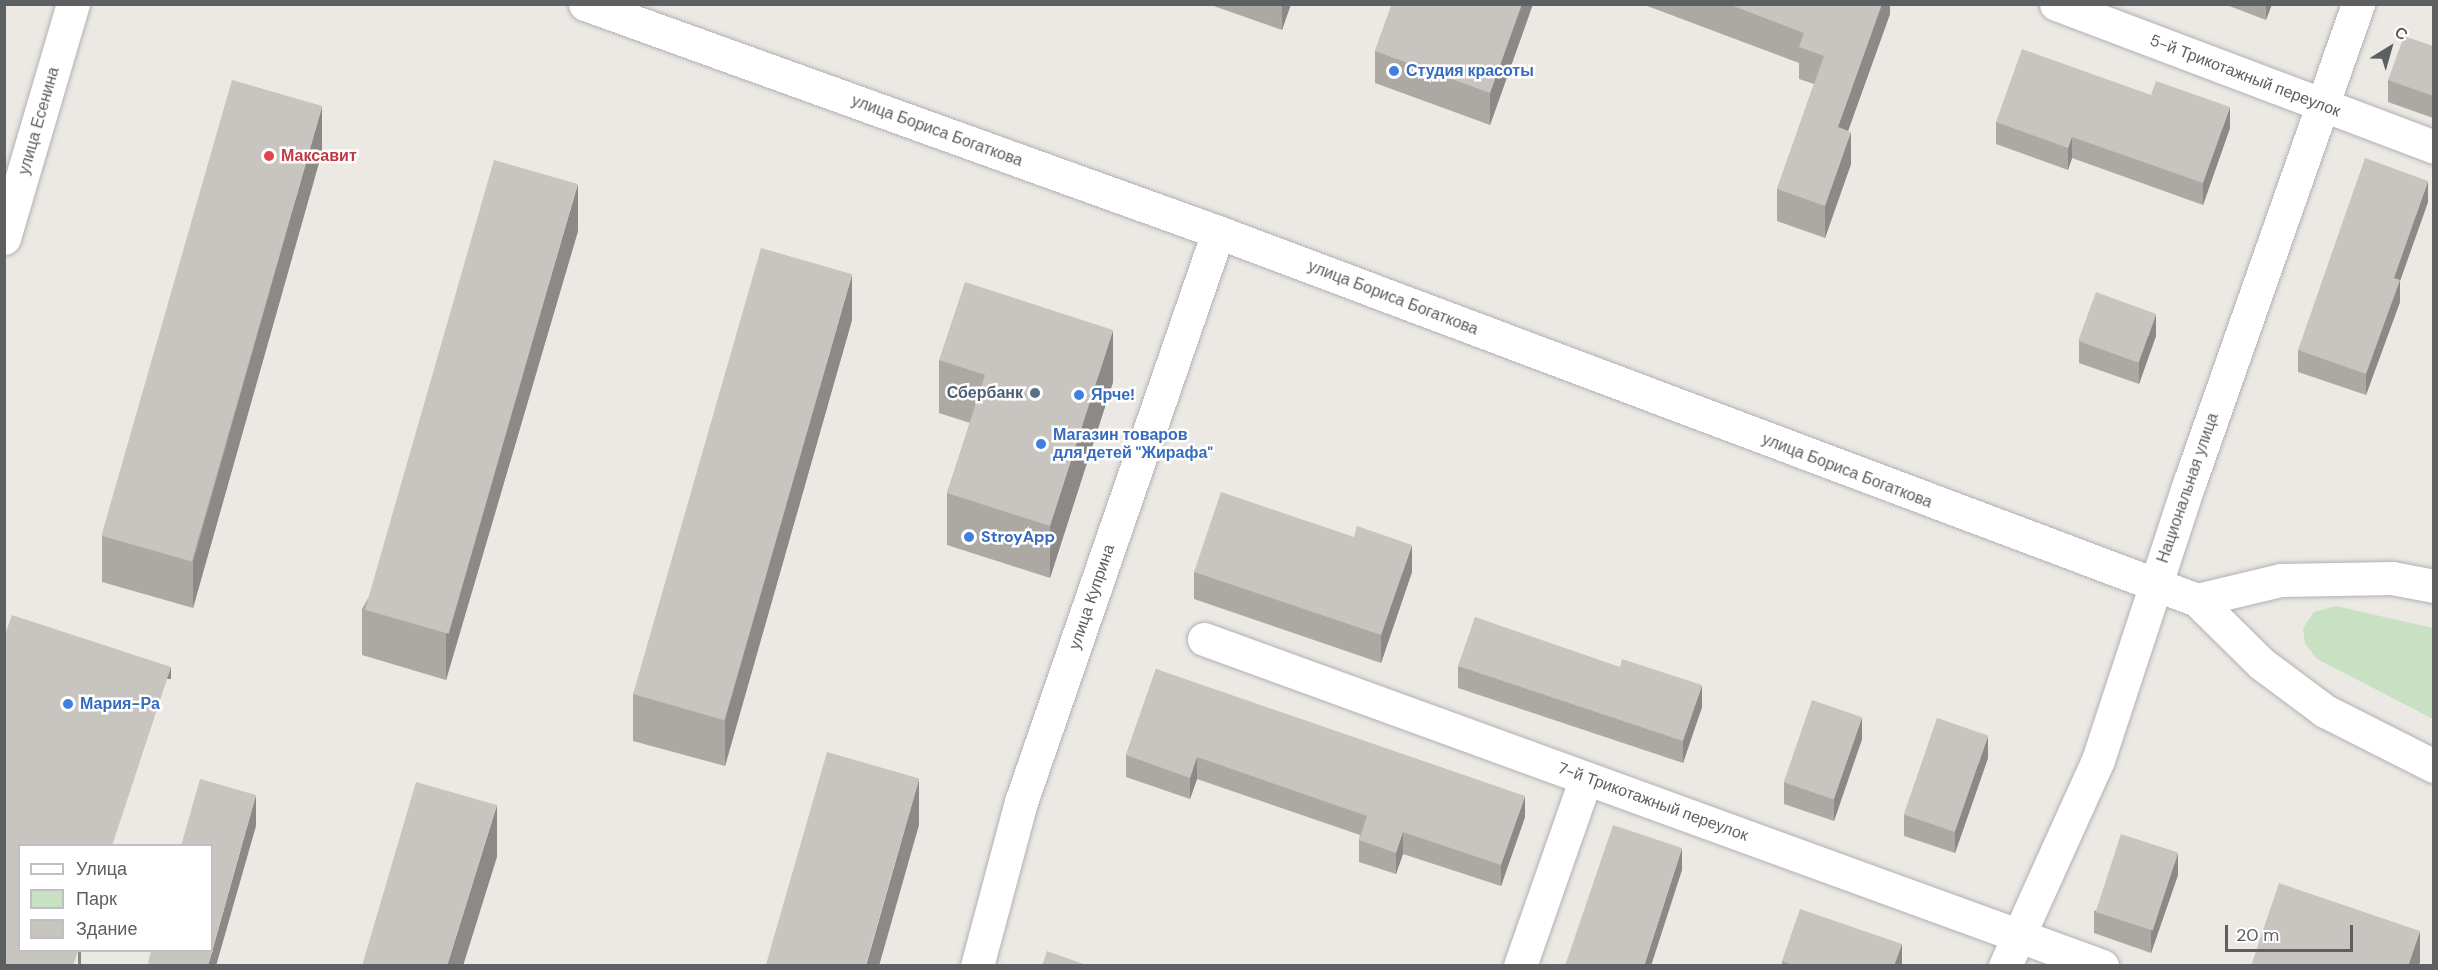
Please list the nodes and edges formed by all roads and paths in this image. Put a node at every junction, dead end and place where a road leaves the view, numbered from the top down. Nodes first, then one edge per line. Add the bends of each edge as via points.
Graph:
1 (73, 4) edge
2 (585, 4) edge
3 (2056, 4) edge
4 (2358, 4) edge
5 (2320, 104) junction
6 (2433, 147) edge
7 (1218, 232) junction
8 (4, 238) edge
9 (2433, 586) edge
10 (2154, 587) junction
11 (2197, 600) junction
12 (1204, 639) dead end
13 (2433, 766) edge
14 (1586, 778) junction
15 (2017, 934) junction
16 (977, 966) edge
17 (1520, 966) edge
18 (2005, 966) edge
19 (2102, 966) edge

1 - 8 street, улица Есенина
2 - 7 street, улица Бориса Богаткова
3 - 5 street, 5-й Трикотажный переулок
4 - 5 street, Национальная улица
5 - 6 street, 5-й Трикотажный переулок
5 - 10 street, Национальная улица
7 - 10 street, улица Бориса Богаткова
7 - 16 street, улица Куприна via 1020,802
9 - 11 street via 2392,578 2281,580
10 - 11 street, улица Бориса Богаткова
10 - 15 street, Национальная улица via 2098,760
11 - 13 street, улица Бориса Богаткова via 2262,664 2325,711
12 - 14 street, 7-й Трикотажный переулок
14 - 15 street, 7-й Трикотажный переулок
14 - 17 street
15 - 18 street, Национальная улица
15 - 19 street, 7-й Трикотажный переулок

